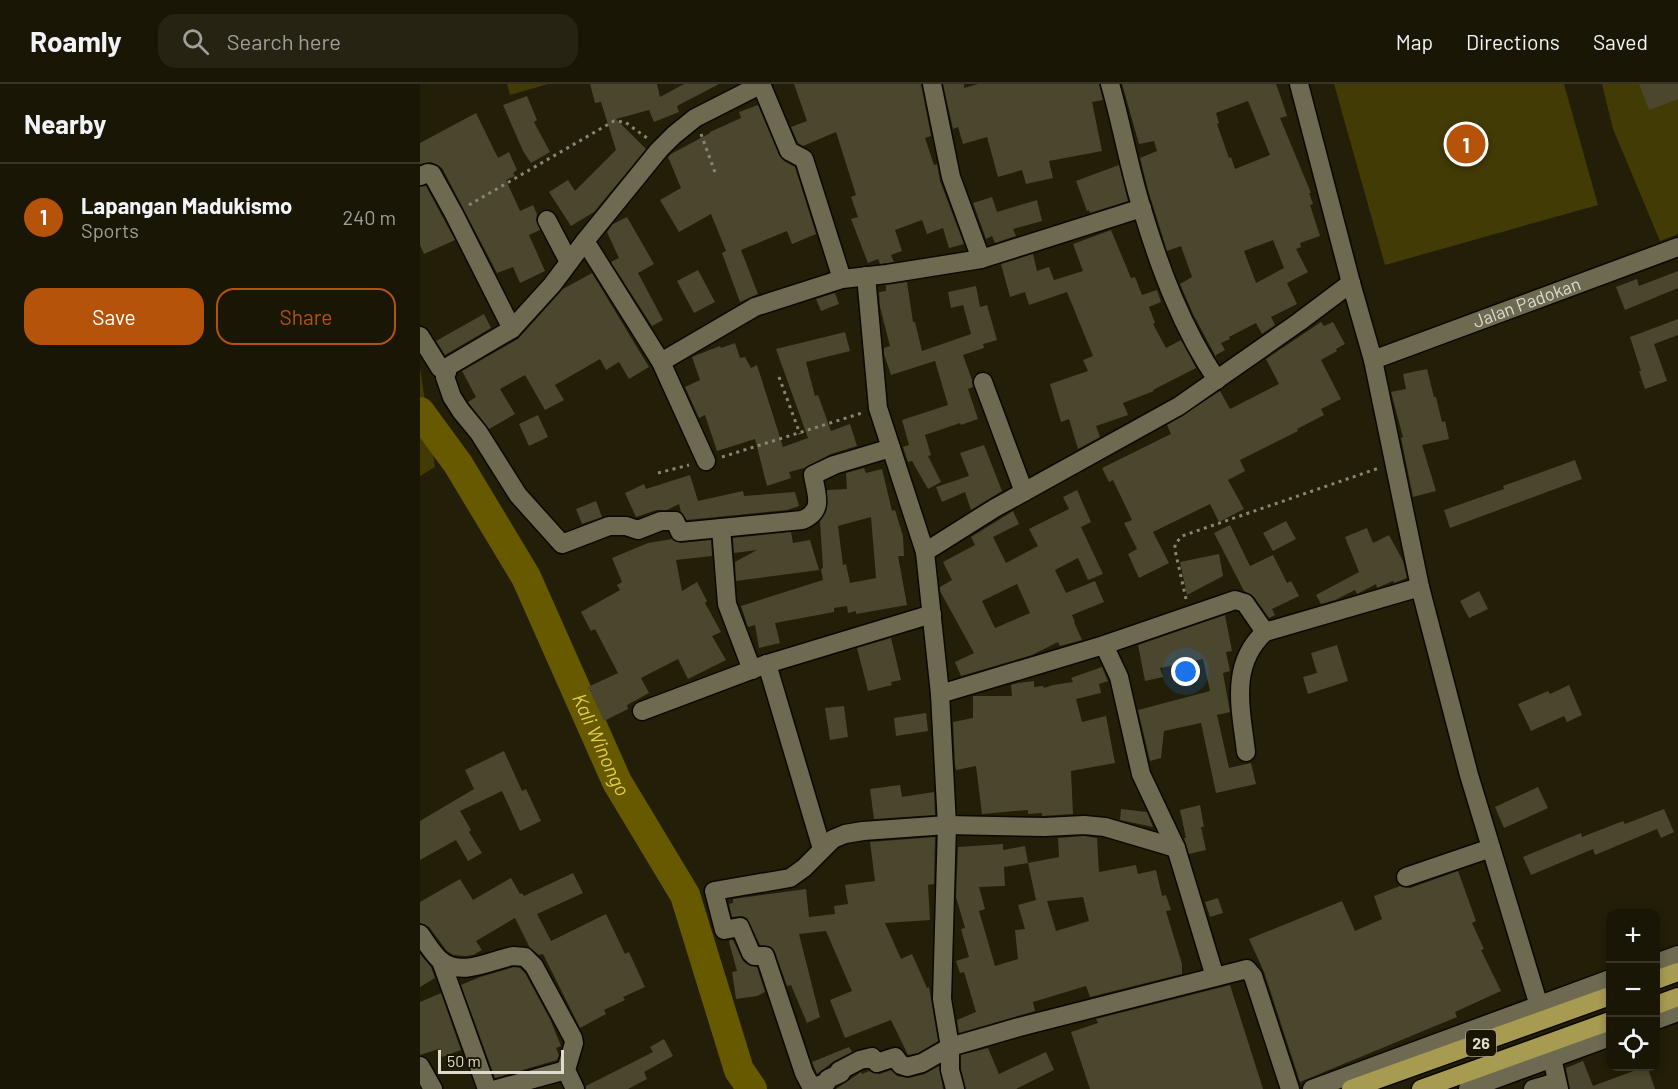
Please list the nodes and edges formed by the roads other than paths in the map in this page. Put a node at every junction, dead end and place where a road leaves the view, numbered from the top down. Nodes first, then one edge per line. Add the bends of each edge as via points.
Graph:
1 (761, 84) edge
2 (932, 84) edge
3 (1110, 84) edge
4 (1299, 84) edge
5 (420, 176) edge
6 (1142, 208) junction
7 (546, 220) dead end
8 (585, 241) junction
9 (1678, 247) edge
10 (981, 259) junction
11 (569, 262) junction
12 (866, 276) junction
13 (842, 279) junction
14 (1351, 283) junction
15 (512, 329) junction
16 (420, 336) edge
17 (1373, 360) junction
18 (661, 362) junction
19 (447, 372) junction
20 (1217, 380) junction
21 (983, 382) dead end
22 (891, 448) junction
23 (706, 461) road end
24 (1024, 492) junction
25 (722, 528) junction
26 (925, 552) junction
27 (1420, 587) junction
28 (932, 614) junction
29 (1265, 632) junction
30 (1104, 645) junction
31 (760, 667) junction
32 (940, 694) junction
33 (642, 711) dead end
34 (1246, 752) dead end
35 (947, 825) junction
36 (1176, 848) junction
37 (1491, 848) junction
38 (822, 849) junction
39 (1406, 877) dead end
40 (420, 934) edge
41 (431, 954) edge
42 (1678, 955) edge
43 (1660, 962) edge
44 (1678, 972) edge
45 (1215, 977) junction
46 (1660, 979) edge
47 (1598, 995) edge
48 (1678, 997) edge
49 (1660, 1004) edge
50 (1539, 1006) junction
51 (1678, 1012) edge
52 (1660, 1019) edge
53 (1606, 1023) edge
54 (1606, 1039) edge
55 (950, 1047) junction
56 (1552, 1058) junction
57 (420, 1066) edge
58 (566, 1070) junction
59 (1500, 1076) edge
60 (1558, 1086) edge
61 (434, 1089) edge
62 (487, 1089) edge
63 (497, 1089) edge
64 (575, 1089) edge
65 (956, 1089) edge
66 (1290, 1089) edge
67 (1312, 1089) edge
68 (1351, 1089) edge
69 (1421, 1089) edge
70 (1468, 1089) edge
71 (1533, 1089) edge

1 - 8 street via 695,118 659,150
1 - 13 street via 789,151 804,159
2 - 10 street via 951,177
3 - 6 street
4 - 14 street
5 - 15 street via 432,174
6 - 10 street
6 - 20 street via 1180,316
7 - 11 street
8 - 11 street
8 - 18 street
9 - 17 street, Jalan Padokan
10 - 12 street
11 - 15 street
12 - 13 street
12 - 22 street via 878,408
13 - 18 street via 755,307
14 - 17 street
14 - 20 street
15 - 19 street via 448,366
16 - 19 street via 440,368
17 - 27 street
18 - 23 street
19 - 25 street via 452,397 461,411 518,495 562,544 609,526 638,530 661,521 675,521 680,532
20 - 24 street via 1179,406
21 - 24 street
22 - 25 street via 834,465 813,476 818,504 809,517
22 - 26 street
24 - 26 street
25 - 31 street via 727,604
26 - 28 street
27 - 29 street
27 - 37 street
28 - 31 street
28 - 32 street
29 - 30 street via 1245,603 1228,602
29 - 34 street via 1252,645 1239,684
30 - 32 street
30 - 36 street via 1119,677 1141,774
31 - 33 street
31 - 38 street
32 - 35 street
35 - 36 street via 1105,827
35 - 38 street via 845,834
35 - 55 street via 942,999
36 - 45 street
37 - 39 street
37 - 50 street
38 - 55 street via 790,878 714,891 724,930 740,927 751,953 765,956 812,1089 860,1060 872,1057 877,1063 894,1057 907,1066 922,1063
40 - 41 street
41 - 58 street via 453,967 467,968 513,956 528,959 573,1038
41 - 62 street
42 - 43 street
44 - 46 highway
45 - 55 street
45 - 66 street via 1244,969 1251,972
47 - 50 street
47 - 68 highway, 26
48 - 49 highway
50 - 67 street
51 - 52 street
53 - 59 highway, 26
54 - 56 street
55 - 65 street via 950,1070
56 - 59 street
56 - 60 street
57 - 61 street
58 - 63 street
58 - 64 street
59 - 69 highway, 26
59 - 70 street
60 - 71 street

